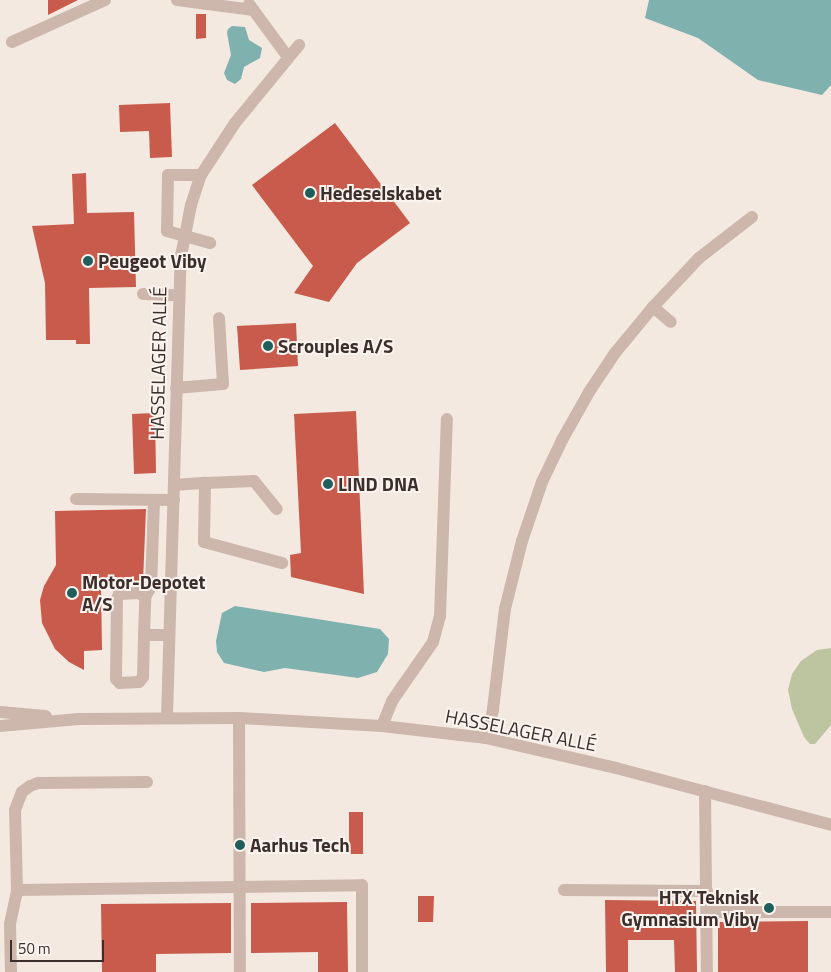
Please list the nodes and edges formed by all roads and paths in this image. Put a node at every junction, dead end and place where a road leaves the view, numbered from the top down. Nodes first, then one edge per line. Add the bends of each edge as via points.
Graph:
1 (105, 0) edge
2 (177, 0) edge
3 (249, 5) edge
4 (12, 42) dead end
5 (299, 45) dead end
6 (288, 56) junction
7 (201, 175) junction
8 (752, 217) dead end
9 (185, 235) junction
10 (210, 243) dead end
11 (143, 294) dead end
12 (178, 295) junction
13 (653, 307) junction
14 (218, 318) dead end
15 (671, 322) dead end
16 (176, 388) junction
17 (447, 419) dead end
18 (205, 483) junction
19 (174, 485) junction
20 (76, 499) dead end
21 (154, 500) junction
22 (174, 500) junction
23 (277, 508) dead end
24 (282, 563) dead end
25 (144, 596) junction
26 (144, 635) junction
27 (170, 635) junction
28 (0, 712) edge
29 (167, 717) junction
30 (79, 718) junction
31 (239, 718) junction
32 (0, 726) edge
33 (382, 726) junction
34 (486, 738) junction
35 (147, 782) dead end
36 (705, 791) junction
37 (831, 824) edge
38 (239, 887) junction
39 (17, 890) junction
40 (564, 890) dead end
41 (707, 891) junction
42 (707, 912) junction
43 (831, 912) edge
44 (10, 972) edge
45 (240, 972) edge
46 (362, 972) edge
47 (707, 972) edge

1 - 4 street
2 - 3 street
3 - 6 street
5 - 6 street, HASSELAGER ALLÉ
6 - 7 street, HASSELAGER ALLÉ via 234,123
7 - 9 street, HASSELAGER ALLÉ
7 - 9 street via 168,175 167,231
8 - 13 street via 700,258
9 - 10 street
9 - 12 street, HASSELAGER ALLÉ
11 - 12 street
12 - 16 street, HASSELAGER ALLÉ
13 - 15 street
13 - 34 street via 615,353 589,392 542,482 522,541 505,609 493,709
14 - 16 street via 223,384
16 - 19 street, HASSELAGER ALLÉ
17 - 33 street via 440,616 433,642 392,701
18 - 19 street
18 - 23 street via 254,481
18 - 24 street via 204,542
19 - 22 street, HASSELAGER ALLÉ
20 - 21 street
21 - 22 street
21 - 25 street via 151,587
22 - 27 street, HASSELAGER ALLÉ
25 - 26 street
25 - 26 street via 139,593 119,594 117,599 116,679 120,683 139,682 143,677
26 - 27 street
27 - 29 street, HASSELAGER ALLÉ
28 - 30 street, HASSELAGER ALLÉ
29 - 30 street, HASSELAGER ALLÉ
29 - 31 street, HASSELAGER ALLÉ
30 - 32 street, HASSELAGER ALLÉ
31 - 33 street, HASSELAGER ALLÉ
31 - 38 street
33 - 34 street, HASSELAGER ALLÉ
34 - 36 street, HASSELAGER ALLÉ
35 - 39 street via 38,783 22,792 15,810
36 - 37 street, HASSELAGER ALLÉ
36 - 41 street
38 - 39 street
38 - 45 street
38 - 46 street via 362,885
39 - 44 street via 10,924
40 - 41 street
41 - 42 street
42 - 43 street
42 - 47 street

